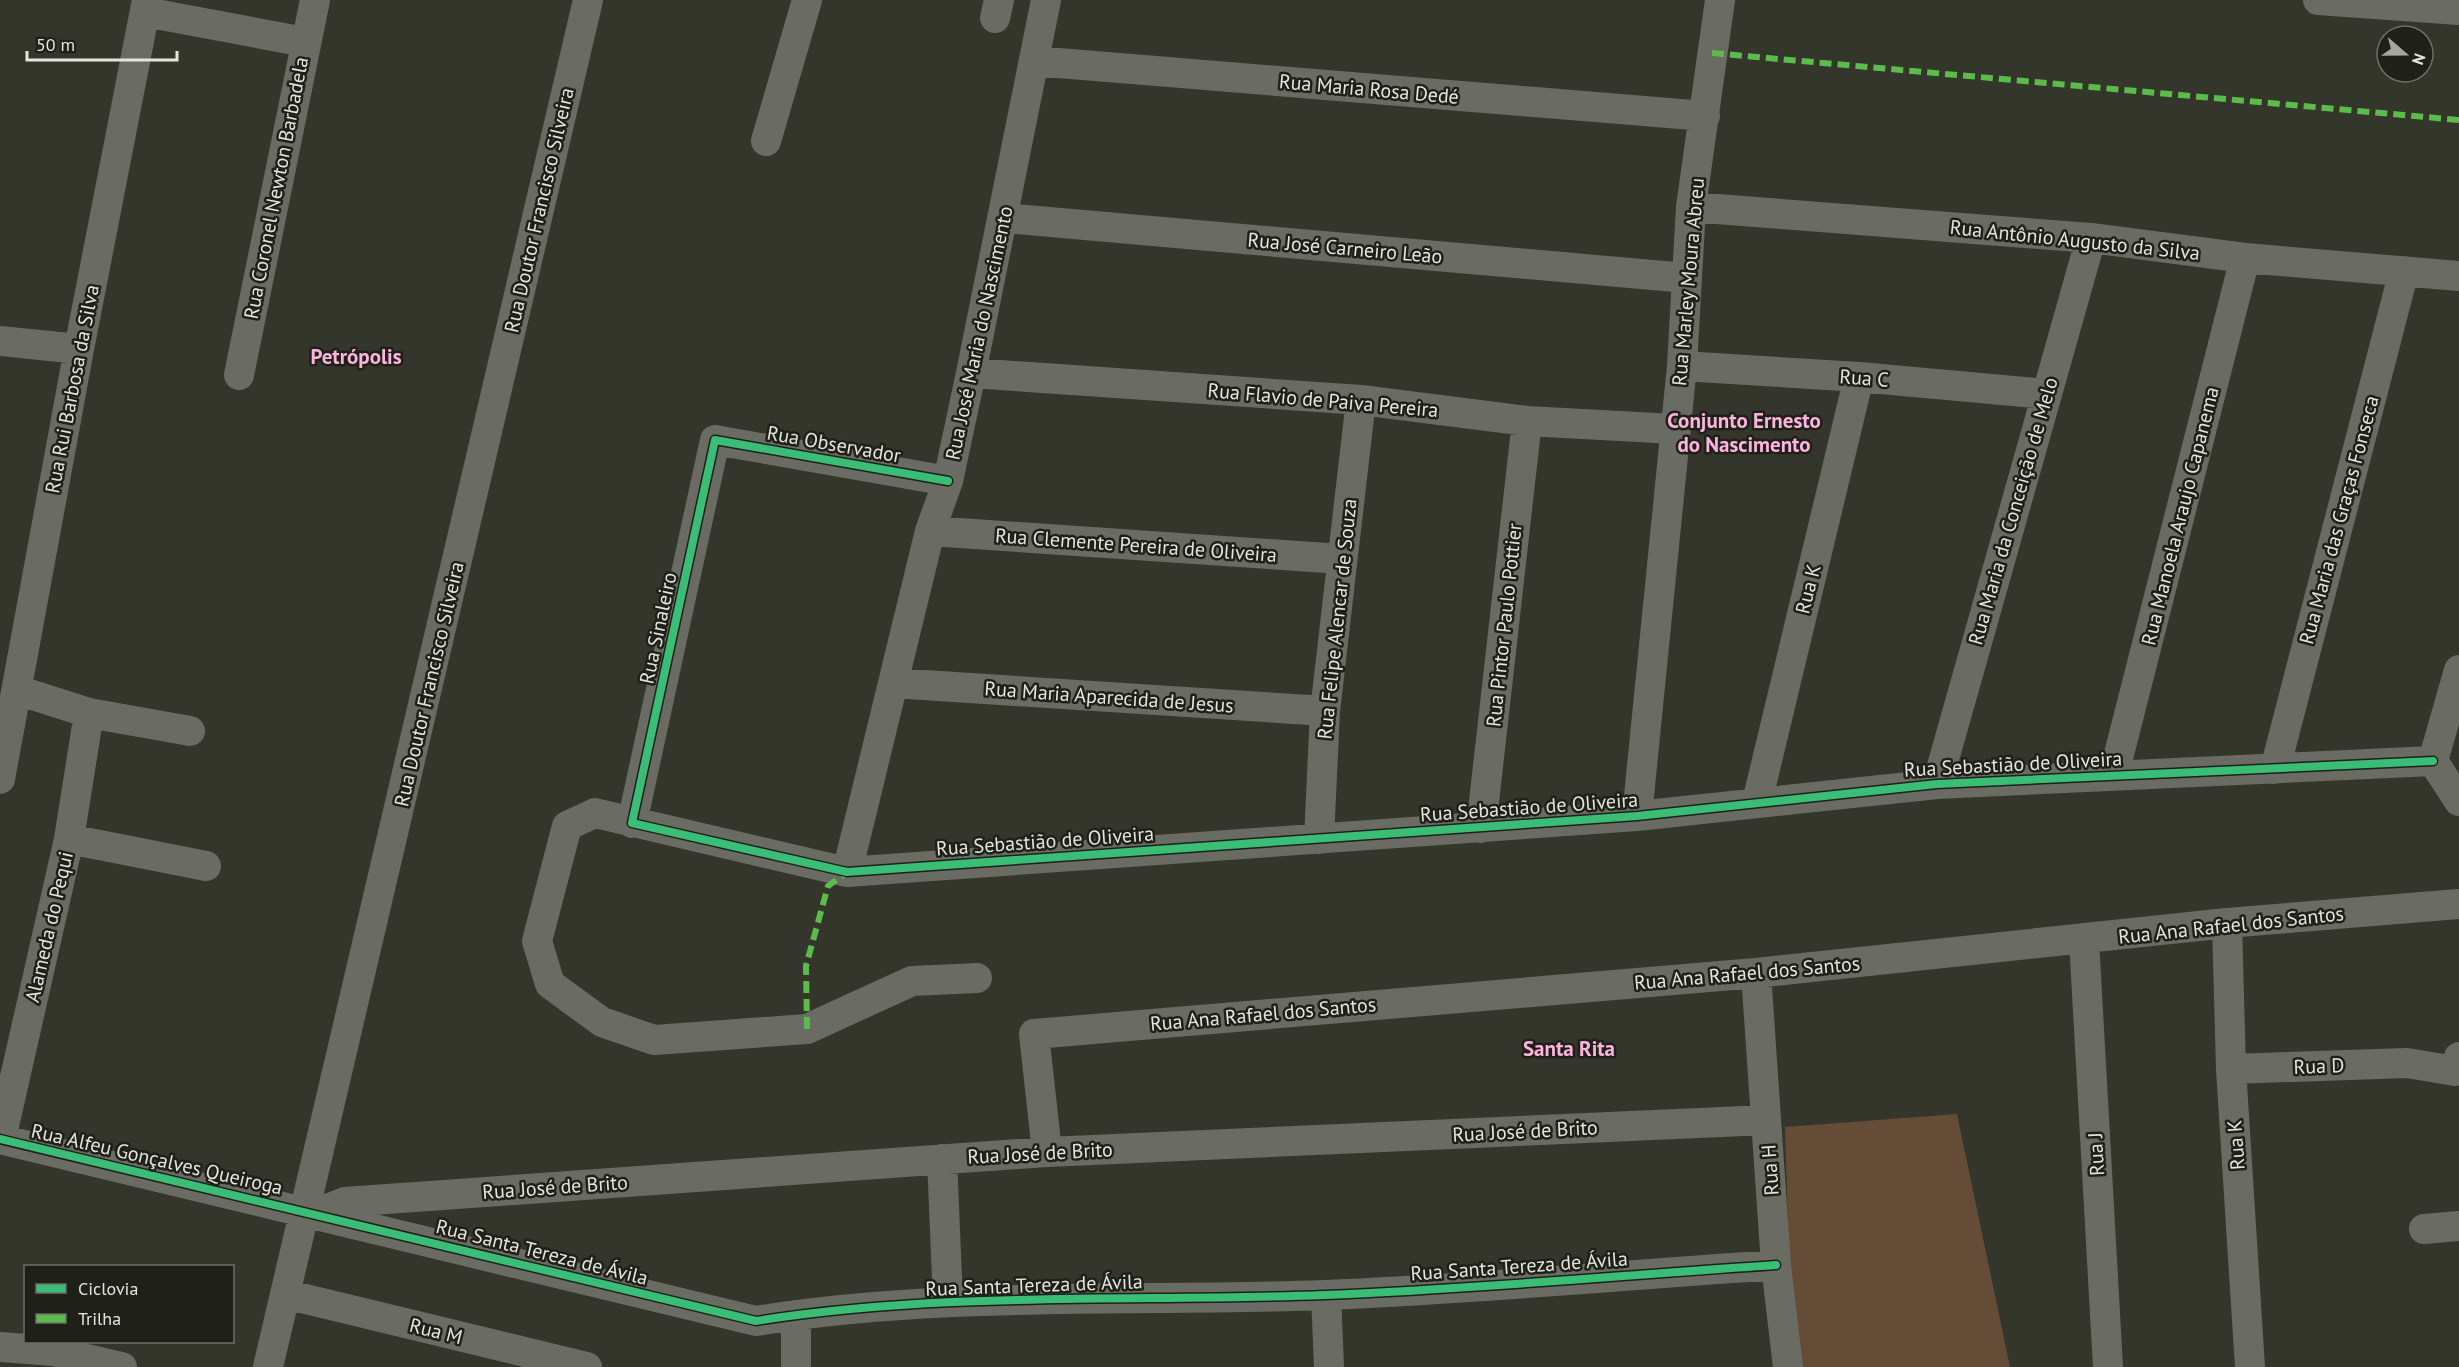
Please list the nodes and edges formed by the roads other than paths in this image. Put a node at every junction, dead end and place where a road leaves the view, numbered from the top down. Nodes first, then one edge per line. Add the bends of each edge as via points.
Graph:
1 (315, 0) edge
2 (588, 0) edge
3 (807, 0) edge
4 (1046, 0) edge
5 (1720, 0) edge
6 (2318, 0) edge
7 (146, 6) edge
8 (2459, 10) edge
9 (305, 42) junction
10 (1034, 61) junction
11 (1705, 116) junction
12 (766, 141) dead end
13 (1691, 207) junction
14 (1004, 218) junction
15 (2091, 238) junction
16 (2245, 258) junction
17 (2404, 271) junction
18 (2459, 276) edge
19 (1687, 278) junction
20 (0, 341) edge
21 (78, 349) junction
22 (1682, 366) junction
23 (971, 373) junction
24 (239, 375) dead end
25 (1859, 377) junction
26 (2046, 394) junction
27 (1361, 400) junction
28 (1527, 421) junction
29 (1675, 429) junction
30 (715, 440) joint
31 (948, 481) junction
32 (930, 531) junction
33 (1342, 559) junction
34 (2459, 670) edge
35 (893, 683) junction
36 (17, 690) junction
37 (1324, 711) junction
38 (89, 713) junction
39 (190, 731) dead end
40 (4, 742) edge
41 (2433, 761) junction
42 (2275, 769) junction
43 (2114, 774) junction
44 (0, 779) edge
45 (1937, 784) junction
46 (2459, 801) edge
47 (1757, 802) junction
48 (1637, 816) junction
49 (632, 823) junction
50 (1480, 828) junction
51 (69, 839) junction
52 (1319, 839) junction
53 (206, 866) dead end
54 (847, 872) junction
55 (2459, 904) edge
56 (2228, 923) junction
57 (2084, 940) junction
58 (1756, 973) junction
59 (977, 978) dead end
60 (2458, 1067) edge
61 (2231, 1069) junction
62 (1766, 1120) junction
63 (1, 1139) edge
64 (1047, 1152) junction
65 (942, 1159) junction
66 (311, 1212) junction
67 (2459, 1226) edge
68 (2424, 1229) dead end
69 (1776, 1265) junction
70 (285, 1294) junction
71 (1326, 1295) junction
72 (948, 1302) junction
73 (796, 1315) junction
74 (0, 1347) edge
75 (122, 1367) edge
76 (268, 1367) edge
77 (587, 1367) edge
78 (796, 1367) edge
79 (1329, 1367) edge
80 (1788, 1367) edge
81 (2108, 1367) edge
82 (2250, 1367) edge

1 - 9 street, Rua Coronel Newton Barbadela
2 - 66 street, Rua Doutor Francisco Silveira
3 - 12 street
4 - 10 street, Rua José Maria do Nascimento
5 - 11 street, Rua Marley Moura Abreu
6 - 8 street
7 - 9 street
7 - 21 street, Rua Rui Barbosa da Silva
9 - 24 street, Rua Coronel Newton Barbadela
10 - 11 street, Rua Maria Rosa Dedé
10 - 14 street, Rua José Maria do Nascimento
11 - 13 street, Rua Marley Moura Abreu
13 - 15 street, Rua Antônio Augusto da Silva
13 - 19 street, Rua Marley Moura Abreu
14 - 19 street, Rua José Carneiro Leão
14 - 23 street, Rua José Maria do Nascimento
15 - 16 street, Rua Antônio Augusto da Silva
15 - 26 street, Rua Maria da Conceição de Melo
16 - 17 street, Rua Antônio Augusto da Silva
16 - 43 street, Rua Manoela Araujo Capanema
17 - 18 street, Rua Antônio Augusto da Silva
17 - 42 street, Rua Maria das Graças Fonseca
19 - 22 street, Rua Marley Moura Abreu
20 - 21 street
21 - 36 street, Rua Rui Barbosa da Silva
22 - 25 street, Rua C
22 - 29 street, Rua Marley Moura Abreu
23 - 27 street, Rua Flavio de Paiva Pereira
23 - 31 street, Rua José Maria do Nascimento
25 - 26 street, Rua C
25 - 47 street, Rua K
26 - 45 street, Rua Maria da Conceição de Melo
27 - 28 street, Rua Flavio de Paiva Pereira
27 - 33 street, Rua Felipe Alencar de Souza
28 - 29 street, Rua Flavio de Paiva Pereira
28 - 50 street, Rua Pintor Paulo Pottier
29 - 48 street, Rua Marley Moura Abreu
30 - 31 street, Rua Observador
30 - 49 street, Rua Sinaleiro
31 - 32 street, Rua José Maria do Nascimento
32 - 33 street, Rua Clemente Pereira de Oliveira
32 - 35 street, Rua José Maria do Nascimento
33 - 37 street, Rua Felipe Alencar de Souza
34 - 41 street
35 - 37 street, Rua Maria Aparecida de Jesus
35 - 54 street, Rua José Maria do Nascimento
36 - 38 street
36 - 40 street, Rua Rui Barbosa da Silva
37 - 52 street, Rua Felipe Alencar de Souza
38 - 39 street
38 - 51 street, Alameda do Pequi
40 - 44 street, Rua Rui Barbosa da Silva
41 - 42 street, Rua Sebastião de Oliveira
41 - 46 street
42 - 43 street, Rua Sebastião de Oliveira
43 - 45 street, Rua Sebastião de Oliveira
45 - 47 street, Rua Sebastião de Oliveira
47 - 48 street, Rua Sebastião de Oliveira
48 - 50 street, Rua Sebastião de Oliveira
49 - 54 street, Rua Sebastião de Oliveira
49 - 59 street, Rua Sebastião de Oliveira via 595,813 567,826 537,941 550,984 602,1022 654,1040 807,1029 912,981
50 - 52 street, Rua Sebastião de Oliveira
51 - 53 street
51 - 63 street, Alameda do Pequi
52 - 54 street, Rua Sebastião de Oliveira
55 - 56 street, Rua Ana Rafael dos Santos
56 - 57 street, Rua Ana Rafael dos Santos
56 - 61 street, Rua K
57 - 58 street, Rua Ana Rafael dos Santos
57 - 81 street, Rua J
58 - 62 street, Rua H
58 - 64 street, Rua Ana Rafael dos Santos via 1034,1034
60 - 61 street, Rua D via 2407,1063
61 - 82 street, Rua K
62 - 64 street, Rua José de Brito
62 - 69 street, Rua H
63 - 66 street, Rua Alfeu Gonçalves Queiroga
64 - 65 street, Rua José de Brito
65 - 66 street, Rua José de Brito via 345,1202
65 - 72 street
66 - 70 street, Rua Doutor Francisco Silveira
66 - 73 street, Rua Santa Tereza de Ávila via 756,1321
67 - 68 street
69 - 71 street, Rua Santa Tereza de Ávila
69 - 80 street, Rua H
70 - 76 street, Rua Doutor Francisco Silveira
70 - 77 street, Rua M
71 - 72 street, Rua Santa Tereza de Ávila
71 - 79 street
72 - 73 street, Rua Santa Tereza de Ávila
73 - 78 street
74 - 75 street via 53,1351

